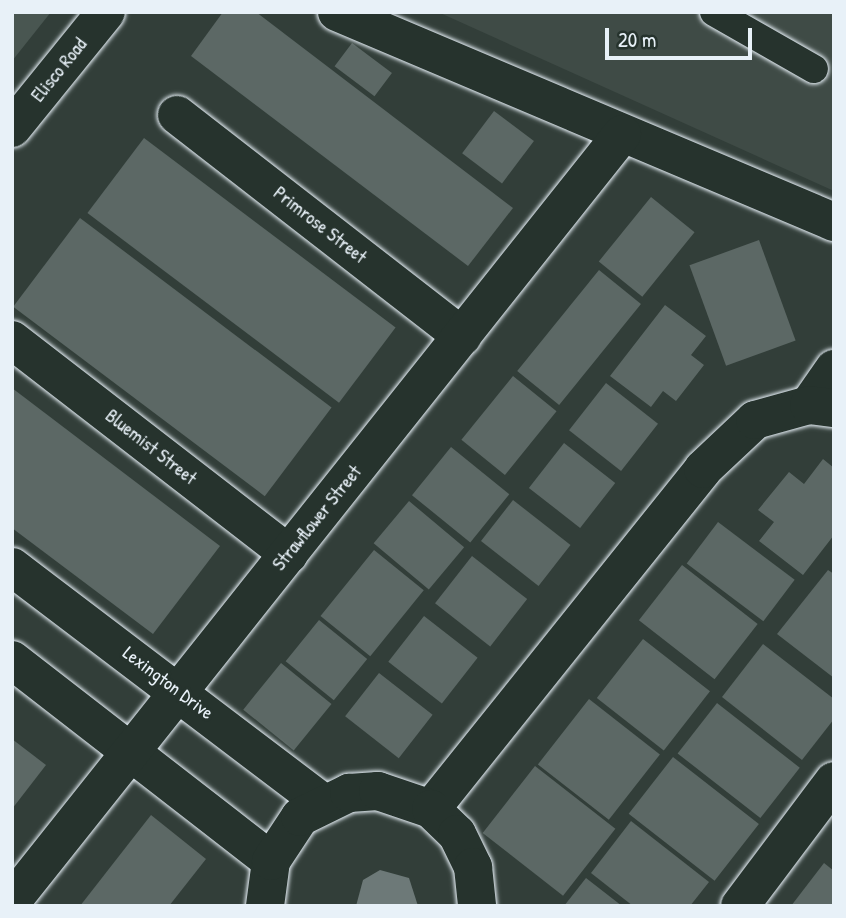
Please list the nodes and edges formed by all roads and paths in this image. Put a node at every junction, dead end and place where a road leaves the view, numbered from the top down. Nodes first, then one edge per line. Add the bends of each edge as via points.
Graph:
1 (106, 12) edge
2 (337, 12) edge
3 (714, 12) edge
4 (814, 69) dead end
5 (177, 115) dead end
6 (12, 128) edge
7 (622, 134) junction
8 (834, 222) edge
9 (463, 336) junction
10 (12, 340) edge
11 (834, 369) edge
12 (821, 406) edge
13 (289, 554) junction
14 (12, 567) edge
15 (12, 660) edge
16 (180, 691) junction
17 (131, 752) junction
18 (834, 781) edge
19 (322, 802) junction
20 (431, 809) junction
21 (271, 861) junction
22 (14, 894) edge
23 (265, 906) edge
24 (477, 906) edge
25 (740, 906) edge

1 - 6 street, Elisco Road
2 - 7 street
3 - 4 lane
5 - 9 street, Primrose Street
7 - 8 street
7 - 9 street, Strawflower Street
9 - 13 street, Strawflower Street
10 - 13 street, Bluemist Street
11 - 12 street
12 - 20 street via 755,420 703,470
13 - 16 street, Strawflower Street
14 - 16 street, Lexington Drive
15 - 17 street
16 - 17 street, Strawflower Street
16 - 19 street, Lexington Drive
17 - 21 street
17 - 22 street, Strawflower Street
18 - 25 street
19 - 20 street via 377,791
19 - 21 street via 292,827
20 - 24 street via 457,834 473,867
21 - 23 street

